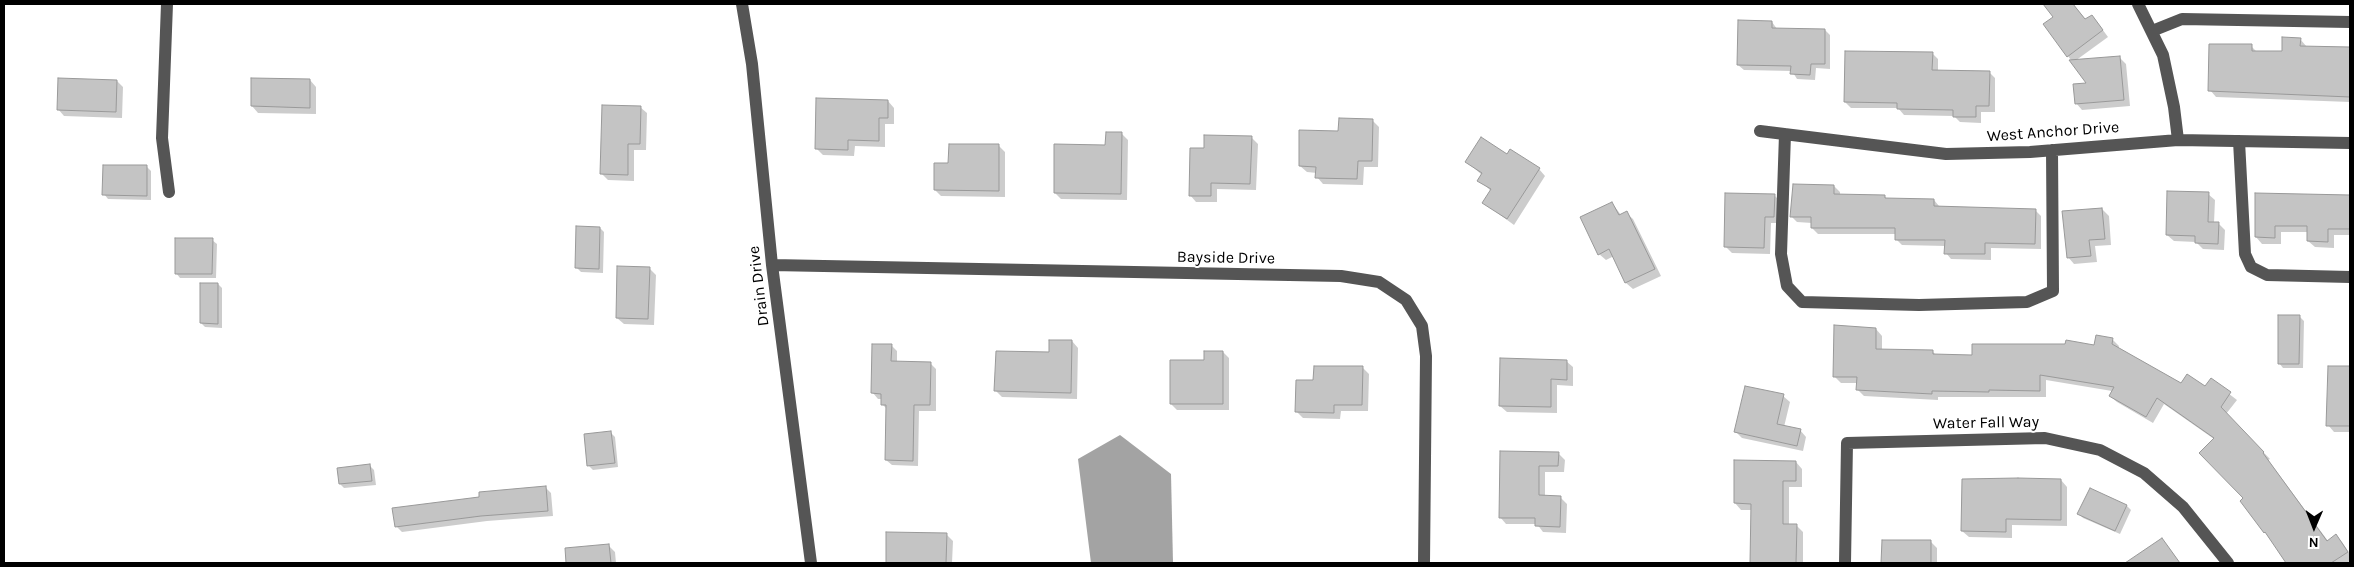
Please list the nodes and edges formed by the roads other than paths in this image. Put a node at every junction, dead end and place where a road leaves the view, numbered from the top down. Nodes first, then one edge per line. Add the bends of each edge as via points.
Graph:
1 (167, 4) edge
2 (742, 4) edge
3 (2138, 4) edge
4 (2350, 22) edge
5 (2152, 31) junction
6 (1760, 131) dead end
7 (1785, 134) junction
8 (2178, 140) junction
9 (2239, 141) junction
10 (2350, 143) edge
11 (2052, 150) junction
12 (169, 192) dead end
13 (772, 265) junction
14 (2350, 278) edge
15 (811, 563) edge
16 (1424, 563) edge
17 (1845, 563) edge
18 (2228, 563) edge

1 - 12 street via 162,138
2 - 13 street, Drain Drive via 752,64
3 - 5 street
4 - 5 street via 2182,19
5 - 8 street via 2163,55
6 - 7 street, West Anchor Drive
7 - 11 street, West Anchor Drive via 1946,154
7 - 11 street via 1781,254 1787,286 1802,302 1919,305 2027,302 2053,291
8 - 9 street, West Anchor Drive
8 - 11 street, West Anchor Drive
9 - 10 street, West Anchor Drive
9 - 14 street via 2245,254 2251,267 2267,275
13 - 15 street, Drain Drive
13 - 16 street, Bayside Drive via 1341,276 1379,282 1406,300 1422,326 1426,356
17 - 18 street, Water Fall Way via 1847,443 2045,438 2100,450 2144,473 2182,507

